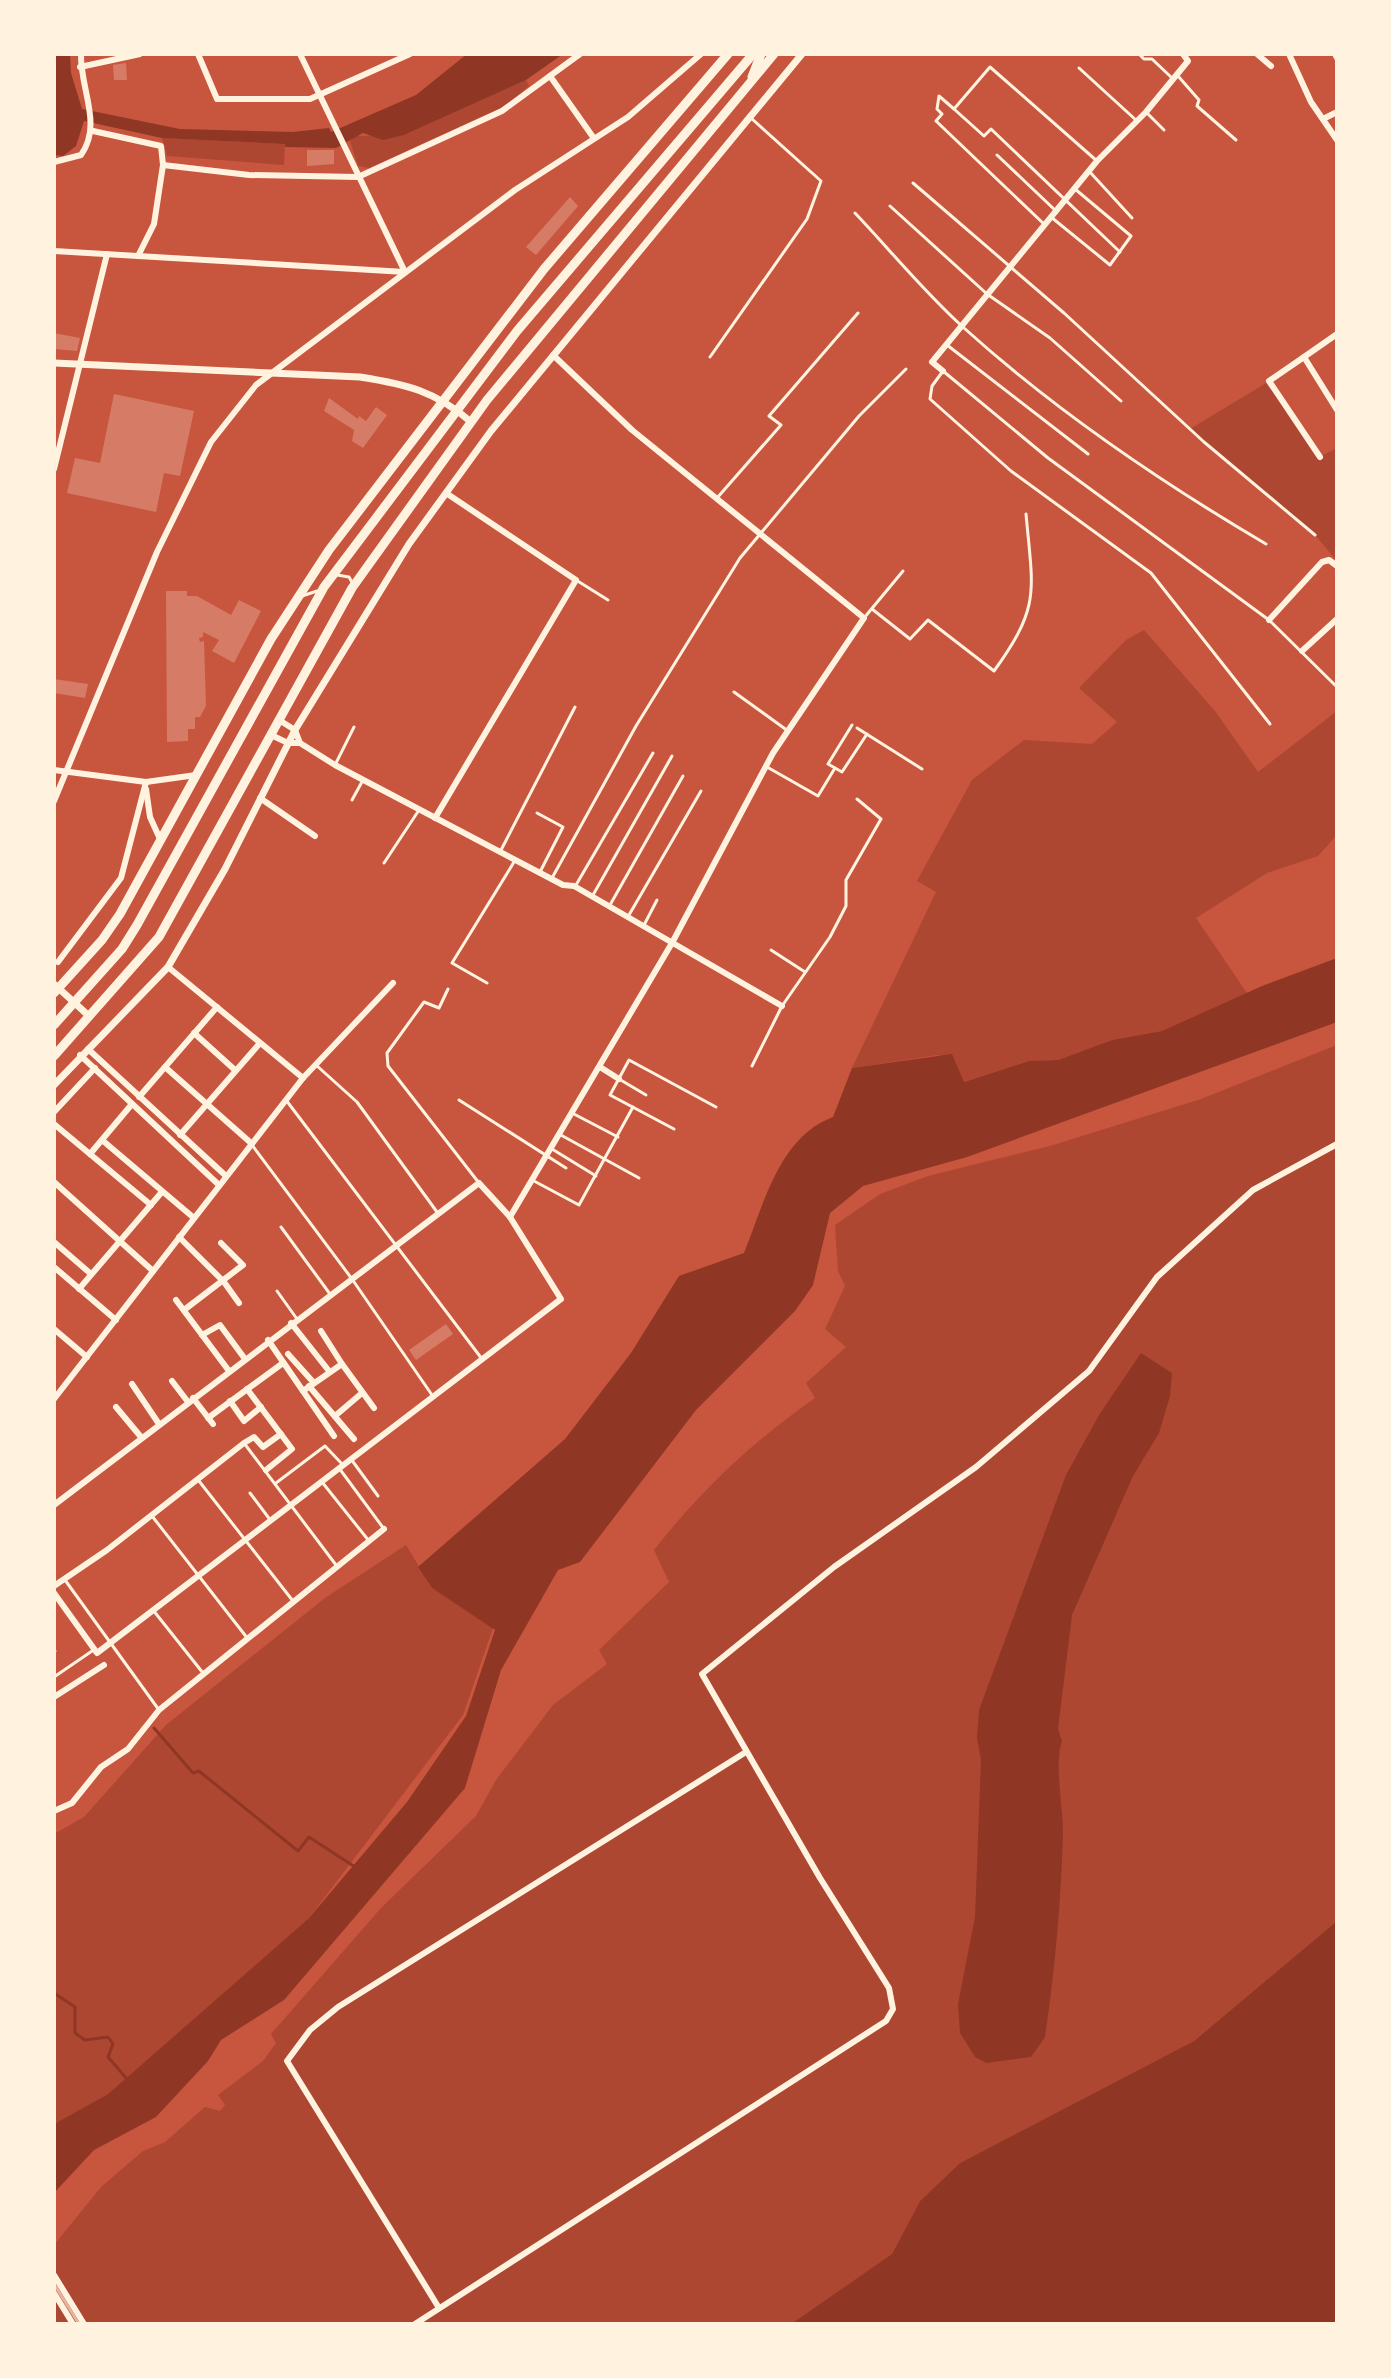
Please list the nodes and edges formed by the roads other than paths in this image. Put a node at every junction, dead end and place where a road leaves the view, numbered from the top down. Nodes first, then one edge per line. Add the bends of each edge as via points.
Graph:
1 (81, 54) edge
2 (140, 54) edge
3 (198, 54) edge
4 (300, 54) edge
5 (393, 54) edge
6 (410, 54) edge
7 (580, 54) edge
8 (701, 54) edge
9 (728, 54) edge
10 (753, 54) edge
11 (761, 54) edge
12 (774, 54) edge
13 (802, 54) edge
14 (1139, 54) edge
15 (1289, 54) edge
16 (1185, 55) edge
17 (1259, 55) edge
18 (397, 62) junction
19 (1271, 66) dead end
20 (80, 67) junction
21 (1079, 68) dead end
22 (550, 76) junction
23 (1176, 78) junction
24 (749, 84) junction
25 (320, 95) junction
26 (954, 109) junction
27 (1146, 112) junction
28 (1337, 112) edge
29 (748, 116) junction
30 (1323, 119) junction
31 (1137, 121) junction
32 (1164, 130) dead end
33 (93, 131) junction
34 (593, 137) junction
35 (1236, 140) dead end
36 (1337, 140) edge
37 (997, 155) dead end
38 (1097, 161) junction
39 (54, 162) edge
40 (163, 165) junction
41 (1089, 171) junction
42 (358, 177) junction
43 (913, 183) dead end
44 (1075, 189) junction
45 (1067, 199) junction
46 (890, 206) dead end
47 (855, 213) dead end
48 (1054, 214) junction
49 (1132, 218) dead end
50 (1045, 225) junction
51 (54, 251) edge
52 (1120, 252) junction
53 (107, 254) junction
54 (138, 256) junction
55 (1009, 269) junction
56 (405, 272) junction
57 (987, 294) junction
58 (858, 313) dead end
59 (504, 320) junction
60 (962, 326) junction
61 (517, 331) junction
62 (1337, 334) edge
63 (947, 345) junction
64 (553, 355) junction
65 (710, 357) dead end
66 (1304, 357) junction
67 (54, 363) edge
68 (80, 364) junction
69 (906, 369) dead end
70 (943, 371) junction
71 (269, 374) junction
72 (443, 399) junction
73 (1121, 401) dead end
74 (456, 409) junction
75 (1337, 410) edge
76 (471, 422) junction
77 (1088, 454) dead end
78 (1320, 457) dead end
79 (54, 469) edge
80 (446, 493) junction
81 (717, 498) junction
82 (1026, 514) dead end
83 (760, 534) junction
84 (1315, 535) dead end
85 (1266, 544) dead end
86 (1337, 566) edge
87 (903, 571) dead end
88 (333, 576) junction
89 (576, 580) junction
90 (324, 587) junction
91 (352, 588) junction
92 (296, 599) junction
93 (608, 600) dead end
94 (872, 609) junction
95 (864, 618) junction
96 (1337, 619) edge
97 (1269, 620) junction
98 (1302, 651) junction
99 (1337, 687) edge
100 (734, 692) dead end
101 (575, 707) dead end
102 (279, 720) junction
103 (1270, 724) dead end
104 (852, 725) dead end
105 (354, 727) dead end
106 (857, 728) dead end
107 (295, 730) junction
108 (788, 731) junction
109 (867, 734) junction
110 (271, 735) junction
111 (288, 743) junction
112 (300, 743) junction
113 (653, 753) dead end
114 (672, 756) dead end
115 (335, 765) junction
116 (766, 767) junction
117 (835, 768) junction
118 (922, 769) dead end
119 (54, 770) edge
120 (65, 772) junction
121 (196, 775) junction
122 (683, 776) dead end
123 (363, 780) junction
124 (146, 782) junction
125 (701, 791) dead end
126 (260, 798) junction
127 (857, 799) dead end
128 (352, 800) dead end
129 (54, 801) edge
130 (419, 810) junction
131 (537, 813) dead end
132 (435, 818) junction
133 (315, 836) dead end
134 (160, 840) junction
135 (500, 852) junction
136 (517, 859) junction
137 (384, 863) dead end
138 (540, 872) junction
139 (552, 878) junction
140 (575, 887) junction
141 (592, 897) junction
142 (657, 900) dead end
143 (609, 907) junction
144 (627, 918) junction
145 (643, 927) junction
146 (672, 943) junction
147 (771, 950) dead end
148 (58, 962) dead end
149 (168, 967) junction
150 (805, 972) junction
151 (393, 983) dead end
152 (487, 983) dead end
153 (56, 988) edge
154 (448, 989) dead end
155 (75, 1003) junction
156 (782, 1006) junction
157 (217, 1007) junction
158 (89, 1016) junction
159 (54, 1025) edge
160 (194, 1033) junction
161 (260, 1043) junction
162 (88, 1049) junction
163 (80, 1055) junction
164 (54, 1056) edge
165 (102, 1061) junction
166 (316, 1065) junction
167 (752, 1066) dead end
168 (165, 1067) junction
169 (600, 1067) junction
170 (95, 1068) junction
171 (235, 1070) junction
172 (303, 1078) junction
173 (619, 1079) junction
174 (54, 1085) edge
175 (646, 1095) dead end
176 (139, 1097) junction
177 (286, 1100) junction
178 (459, 1100) dead end
179 (132, 1104) junction
180 (207, 1104) junction
181 (633, 1107) junction
182 (716, 1107) dead end
183 (54, 1112) edge
184 (572, 1113) junction
185 (54, 1124) edge
186 (674, 1129) dead end
187 (559, 1134) junction
188 (180, 1135) junction
189 (618, 1137) junction
190 (102, 1140) junction
191 (251, 1143) junction
192 (1337, 1144) edge
193 (552, 1149) junction
194 (90, 1154) junction
195 (547, 1157) junction
196 (606, 1160) junction
197 (566, 1168) dead end
198 (226, 1176) junction
199 (597, 1176) junction
200 (639, 1178) dead end
201 (534, 1181) junction
202 (54, 1182) edge
203 (479, 1183) junction
204 (219, 1185) junction
205 (161, 1193) junction
206 (151, 1205) junction
207 (439, 1215) junction
208 (510, 1217) junction
209 (194, 1218) junction
210 (281, 1227) dead end
211 (179, 1237) junction
212 (119, 1240) junction
213 (54, 1242) edge
214 (221, 1243) dead end
215 (397, 1247) junction
216 (54, 1267) edge
217 (153, 1271) junction
218 (91, 1274) junction
219 (352, 1279) junction
220 (224, 1282) junction
221 (79, 1289) junction
222 (277, 1291) dead end
223 (330, 1294) junction
224 (176, 1300) dead end
225 (239, 1303) dead end
226 (184, 1310) junction
227 (116, 1320) junction
228 (294, 1321) junction
229 (54, 1329) edge
230 (321, 1331) dead end
231 (202, 1335) junction
232 (268, 1340) junction
233 (288, 1354) dead end
234 (87, 1357) junction
235 (245, 1359) junction
236 (483, 1360) junction
237 (283, 1363) junction
238 (342, 1364) junction
239 (229, 1371) junction
240 (329, 1371) junction
241 (172, 1381) dead end
242 (132, 1384) dead end
243 (309, 1387) junction
244 (57, 1388) edge
245 (247, 1389) junction
246 (362, 1393) junction
247 (434, 1398) junction
248 (54, 1399) edge
249 (190, 1400) junction
250 (230, 1401) junction
251 (116, 1407) dead end
252 (261, 1407) junction
253 (374, 1408) dead end
254 (335, 1416) junction
255 (159, 1424) junction
256 (281, 1434) junction
257 (334, 1436) dead end
258 (141, 1437) junction
259 (354, 1439) dead end
260 (244, 1443) junction
261 (351, 1459) junction
262 (341, 1467) junction
263 (266, 1470) junction
264 (196, 1478) junction
265 (322, 1482) junction
266 (276, 1483) junction
267 (250, 1493) dead end
268 (378, 1496) dead end
269 (293, 1504) junction
270 (54, 1505) edge
271 (150, 1513) junction
272 (271, 1521) junction
273 (384, 1529) joint
274 (245, 1540) junction
275 (369, 1541) junction
276 (338, 1568) junction
277 (199, 1574) junction
278 (64, 1578) junction
279 (54, 1586) edge
280 (54, 1593) edge
281 (294, 1602) junction
282 (153, 1610) junction
283 (248, 1639) junction
284 (109, 1643) junction
285 (96, 1651) junction
286 (104, 1665) dead end
287 (204, 1674) junction
288 (54, 1677) edge
289 (54, 1697) edge
290 (159, 1710) junction
291 (746, 1752) junction
292 (54, 1811) edge
293 (54, 2275) edge
294 (54, 2293) edge
295 (439, 2308) junction
296 (73, 2324) edge
297 (84, 2324) edge
298 (415, 2324) edge

1 - 20 street
2 - 20 street
3 - 25 street via 217,99
4 - 25 street
5 - 18 street
6 - 18 street
7 - 22 street
8 - 34 street via 628,117
9 - 59 main road
10 - 61 main road
11 - 24 main road
12 - 24 main road
13 - 29 street
14 - 23 lane
15 - 30 street
16 - 23 street via 1188,61
17 - 19 street
18 - 25 street
20 - 33 street
21 - 31 lane
22 - 34 street
22 - 42 street via 502,111
23 - 27 street
23 - 35 lane via 1199,100 1197,106
24 - 76 main road
25 - 42 street
26 - 38 lane via 990,67
26 - 45 lane via 984,136 991,129
26 - 50 lane via 939,96 937,109 942,114 936,121
27 - 31 street
27 - 32 lane
28 - 30 street
29 - 64 street
29 - 65 lane via 821,181 807,219
30 - 36 street
31 - 38 street
33 - 39 street via 81,155
33 - 40 street via 161,146
34 - 56 street
37 - 48 lane
38 - 41 street
40 - 42 street via 249,175
40 - 54 street via 154,224
41 - 44 street
41 - 49 lane
42 - 56 street
43 - 55 lane
44 - 45 street
44 - 52 lane via 1131,236
45 - 48 street
45 - 52 lane
46 - 57 lane
47 - 60 lane
48 - 50 street
48 - 52 lane via 1110,265
50 - 55 street
51 - 53 street
53 - 54 street
53 - 68 street
54 - 56 street
55 - 57 street
55 - 84 lane
56 - 71 street
57 - 60 street
57 - 73 lane via 1050,338
58 - 81 lane via 769,416 781,425
59 - 61 main road
59 - 72 main road
60 - 63 street
60 - 85 lane via 1091,432 1165,485
61 - 74 main road
62 - 66 street
63 - 70 street via 932,362
63 - 77 lane
64 - 80 street
64 - 81 street via 632,430
66 - 75 street
66 - 78 street via 1269,381
67 - 68 street
68 - 71 street
68 - 79 street
69 - 83 lane via 859,416
70 - 97 lane via 1048,458
70 - 103 lane via 930,399 1011,471 1151,573
71 - 72 street via 409,384
71 - 120 street via 211,442 132,605
72 - 74 street
72 - 92 main road
74 - 76 street
74 - 88 main road
76 - 91 main road
80 - 89 street
80 - 107 street
81 - 83 street
82 - 94 lane via 1030,611 994,671 928,620 910,639
83 - 95 street
83 - 139 lane via 636,726
86 - 97 street via 1322,562
87 - 94 lane
88 - 90 main road
88 - 91 lane via 349,577
89 - 93 lane
89 - 132 street
90 - 92 lane
90 - 155 main road via 137,925
91 - 102 main road
92 - 121 main road
94 - 95 lane
95 - 108 street
96 - 98 street
97 - 98 lane
98 - 99 lane
100 - 108 lane
101 - 135 lane
102 - 107 street
102 - 110 main road
104 - 117 lane via 828,764
105 - 115 lane
106 - 109 lane
107 - 111 street
107 - 112 street
108 - 116 street
109 - 117 lane via 842,772
109 - 118 lane
110 - 111 street
110 - 158 main road via 159,937
111 - 112 street
111 - 126 street
112 - 115 street
113 - 140 lane
114 - 141 lane
115 - 123 street
116 - 117 lane via 818,796
116 - 146 street
119 - 120 street
120 - 124 street
120 - 129 street
121 - 124 street
121 - 134 main road
122 - 143 lane
123 - 128 lane
123 - 130 street
124 - 134 street via 148,809
124 - 148 street via 121,878
125 - 144 lane
126 - 133 street
126 - 149 street
127 - 150 lane via 881,819 846,880 846,906
130 - 132 street
130 - 137 lane
131 - 138 lane via 563,827
132 - 135 street
134 - 153 main road via 112,927
135 - 136 street
136 - 138 street
136 - 152 lane via 452,963
138 - 139 street
139 - 140 street
140 - 141 street
141 - 143 street
142 - 145 lane
143 - 144 street
144 - 145 street
145 - 146 street
146 - 156 street
146 - 169 street
147 - 150 lane
149 - 157 street
149 - 162 street
150 - 156 lane
151 - 166 street
153 - 155 street
154 - 203 lane via 439,1008 424,1002 387,1053 388,1066
155 - 158 street
155 - 159 main road
156 - 167 lane
157 - 160 street
157 - 161 street
158 - 164 main road
160 - 168 street
160 - 171 street
161 - 171 street
161 - 172 street
162 - 163 street
162 - 165 street
163 - 170 street
163 - 174 street
165 - 170 street
165 - 176 street
166 - 172 street
166 - 207 lane via 357,1102
168 - 176 street
168 - 180 street
169 - 173 street
169 - 184 street
170 - 179 street
170 - 183 street
171 - 180 street
172 - 177 street
173 - 175 lane
173 - 181 lane via 610,1095
173 - 182 lane via 629,1060
176 - 188 street
177 - 191 street
177 - 215 lane
178 - 195 lane
179 - 190 street
179 - 204 street
180 - 188 street
180 - 191 street
181 - 186 lane
181 - 189 lane
184 - 187 street
184 - 189 lane
185 - 194 street
187 - 193 street
187 - 196 lane
188 - 198 street
189 - 196 lane
190 - 194 street
190 - 205 street
191 - 198 street
191 - 219 lane
192 - 291 street via 1253,1190 1173,1261 1089,1371 1021,1431 705,1668 704,1680
193 - 195 street
193 - 199 lane
194 - 206 street
195 - 197 lane
195 - 201 street
196 - 199 lane
196 - 200 lane
198 - 204 street
199 - 201 lane via 579,1205
201 - 208 street
202 - 212 street
203 - 207 street
203 - 208 street
204 - 209 street
205 - 206 street
205 - 209 street
206 - 212 street
207 - 215 street
208 - 236 street via 561,1299
209 - 211 street
210 - 223 lane
211 - 217 street
211 - 220 street
212 - 217 street
212 - 218 street
213 - 218 street
214 - 220 street via 243,1265
215 - 219 street
215 - 236 lane
216 - 221 street
217 - 227 street
218 - 221 street
219 - 223 street
219 - 247 lane
220 - 225 street
220 - 226 street
221 - 227 street
222 - 228 lane
223 - 228 street
224 - 226 street
226 - 231 street
227 - 234 street
228 - 232 street
228 - 240 street
229 - 234 street
230 - 238 street
231 - 235 street via 220,1325
231 - 239 street
232 - 235 street
232 - 237 street
233 - 243 street
234 - 244 street
235 - 239 street
236 - 247 street
237 - 243 street
237 - 245 street
238 - 240 street
238 - 246 street
239 - 249 street
240 - 243 street
241 - 249 street
242 - 255 street
243 - 254 street
243 - 257 street
244 - 248 street
245 - 250 street
245 - 252 street
246 - 253 street
246 - 254 street
247 - 261 street
249 - 250 street via 210,1421
249 - 255 street
250 - 252 street via 244,1421
251 - 258 street
252 - 256 street
254 - 259 street
255 - 258 street
256 - 260 street via 263,1447 254,1437
256 - 263 street via 292,1449
258 - 270 street
260 - 263 lane
260 - 264 street
261 - 262 street
261 - 268 lane
262 - 265 street
262 - 266 lane via 325,1446
262 - 273 lane
263 - 266 lane
264 - 271 street
264 - 274 lane
265 - 269 street
265 - 275 lane
266 - 269 lane
267 - 272 lane
269 - 272 street
269 - 276 lane
271 - 277 lane
271 - 278 street
272 - 274 street
273 - 275 street
274 - 277 street
274 - 281 lane
275 - 276 street
276 - 281 street
277 - 282 street
277 - 283 lane
278 - 279 street
278 - 284 lane
280 - 285 street
281 - 283 street
282 - 284 street
282 - 287 lane
283 - 287 street
284 - 285 street
284 - 290 lane
285 - 288 lane
286 - 289 street
287 - 290 street
290 - 292 street via 128,1749 101,1767 72,1803
291 - 295 street via 889,1988 893,2009 886,2021
291 - 295 street via 338,2007 310,2030 287,2061
293 - 297 street
294 - 296 street
295 - 298 street

